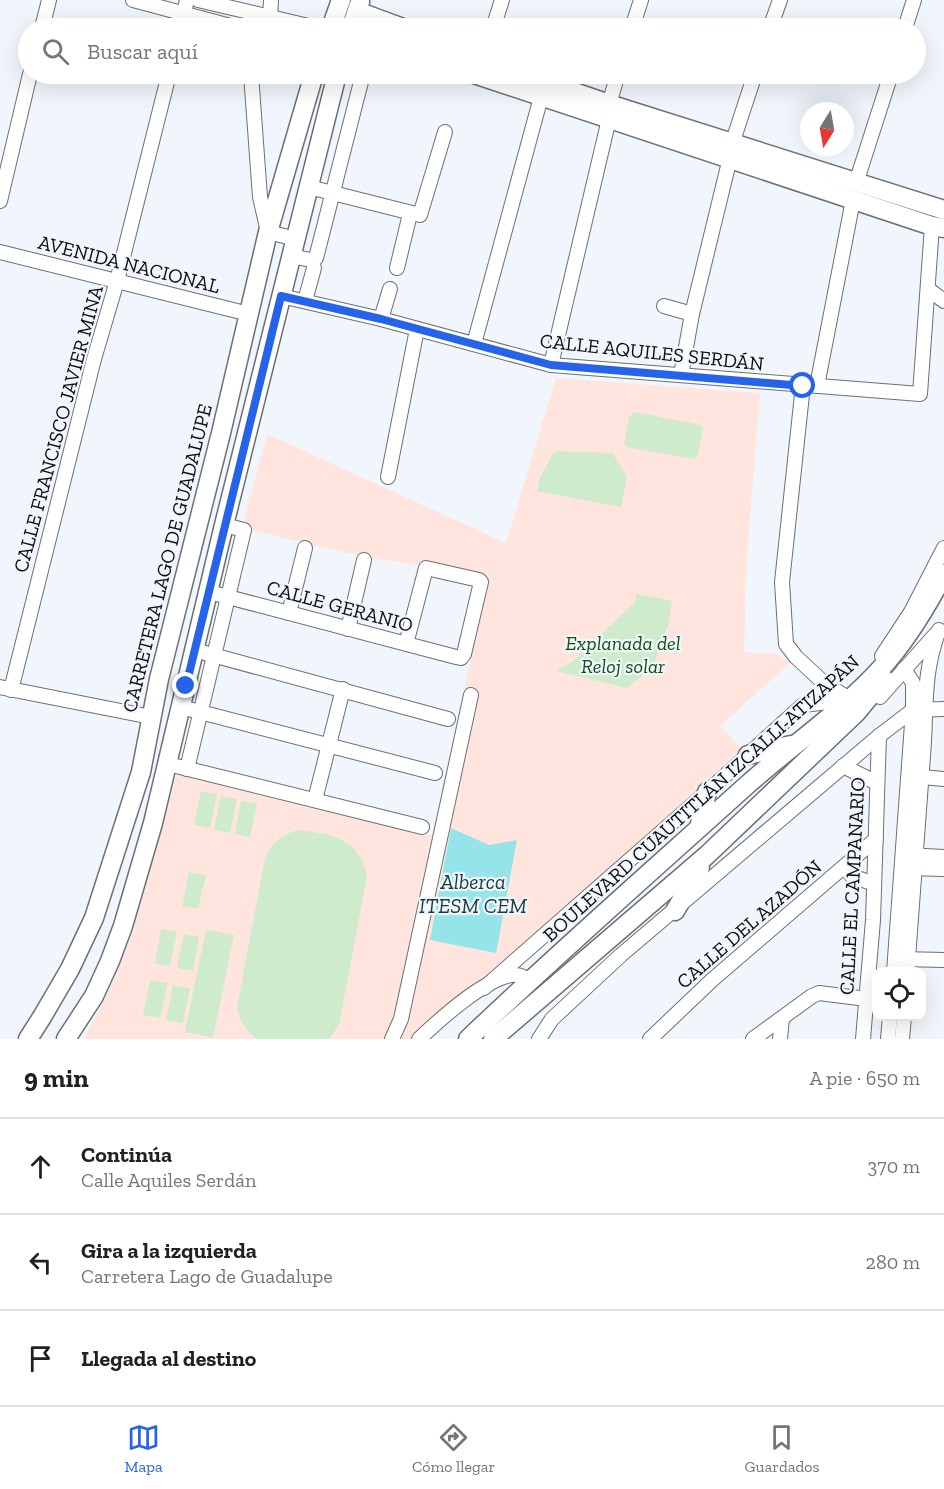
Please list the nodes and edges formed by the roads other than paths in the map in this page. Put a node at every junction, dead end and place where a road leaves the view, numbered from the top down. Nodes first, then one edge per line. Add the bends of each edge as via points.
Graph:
1 (50, 0) edge
2 (133, 0) edge
3 (198, 0) edge
4 (271, 0) edge
5 (341, 0) edge
6 (502, 0) edge
7 (641, 0) edge
8 (780, 0) edge
9 (914, 0) edge
10 (249, 6) edge
11 (185, 7) edge
12 (356, 13) edge
13 (270, 17) junction
14 (45, 18) edge
15 (213, 18) edge
16 (274, 18) edge
17 (335, 18) edge
18 (372, 18) edge
19 (496, 18) edge
20 (635, 18) edge
21 (774, 18) edge
22 (908, 18) edge
23 (28, 84) edge
24 (166, 84) edge
25 (251, 84) edge
26 (311, 84) edge
27 (335, 84) edge
28 (360, 84) edge
29 (503, 84) edge
30 (545, 84) edge
31 (616, 84) edge
32 (752, 84) edge
33 (888, 84) edge
34 (541, 97) junction
35 (609, 112) junction
36 (445, 132) dead end
37 (731, 151) junction
38 (309, 187) junction
39 (855, 191) junction
40 (333, 194) junction
41 (0, 201) edge
42 (944, 210) edge
43 (410, 214) junction
44 (938, 227) edge
45 (268, 231) junction
46 (294, 247) junction
47 (0, 252) edge
48 (314, 268) dead end
49 (397, 268) dead end
50 (117, 281) junction
51 (390, 289) dead end
52 (928, 289) junction
53 (281, 296) junction
54 (944, 301) edge
55 (305, 302) junction
56 (664, 306) dead end
57 (249, 314) junction
58 (692, 314) junction
59 (381, 319) junction
60 (417, 329) junction
61 (474, 344) junction
62 (551, 365) junction
63 (681, 375) junction
64 (810, 386) junction
65 (388, 477) dead end
66 (224, 525) junction
67 (305, 548) dead end
68 (944, 548) edge
69 (364, 560) dead end
70 (944, 574) edge
71 (209, 592) junction
72 (944, 593) edge
73 (228, 597) junction
74 (290, 613) junction
75 (942, 627) edge
76 (348, 629) junction
77 (406, 644) junction
78 (194, 650) junction
79 (214, 655) junction
80 (893, 668) junction
81 (159, 679) junction
82 (186, 686) junction
83 (6, 689) edge
84 (343, 689) junction
85 (471, 695) dead end
86 (840, 698) junction
87 (181, 707) junction
88 (919, 709) junction
89 (944, 709) edge
90 (201, 712) junction
91 (151, 717) junction
92 (448, 719) dead end
93 (818, 725) junction
94 (879, 736) junction
95 (795, 744) junction
96 (329, 745) junction
97 (748, 755) junction
98 (168, 764) junction
99 (843, 766) junction
100 (187, 769) junction
101 (435, 773) dead end
102 (922, 777) junction
103 (944, 779) edge
104 (877, 783) junction
105 (707, 792) junction
106 (315, 800) junction
107 (422, 826) dead end
108 (699, 828) junction
109 (876, 840) junction
110 (707, 855) junction
111 (944, 857) edge
112 (909, 862) junction
113 (844, 867) junction
114 (944, 869) edge
115 (874, 884) junction
116 (675, 910) junction
117 (944, 960) edge
118 (901, 965) edge
119 (523, 977) dead end
120 (484, 988) junction
121 (867, 999) junction
122 (782, 1018) junction
123 (890, 1021) edge
124 (904, 1021) edge
125 (28, 1039) edge
126 (66, 1039) edge
127 (392, 1039) edge
128 (419, 1039) edge
129 (468, 1039) edge
130 (493, 1039) edge
131 (539, 1039) edge
132 (650, 1039) edge
133 (753, 1039) edge
134 (780, 1039) edge
135 (863, 1039) edge
136 (888, 1039) edge
137 (902, 1039) edge

1 - 14 street
2 - 11 street
3 - 10 street
4 - 13 street
5 - 17 main road
6 - 19 street
7 - 20 street
8 - 21 street
9 - 22 street
10 - 13 street
11 - 15 street
12 - 18 main road
13 - 16 street
23 - 41 street
24 - 50 street, CALLE FRANCISCO JAVIER MINA
25 - 45 street via 260,197
26 - 45 main road, CARRETERA LAGO DE GUADALUPE
27 - 38 main road
28 - 40 street
29 - 34 main road
30 - 35 main road
31 - 35 street
32 - 37 street
33 - 39 street
34 - 35 main road
34 - 61 street
35 - 37 main road
35 - 62 street
36 - 43 street via 420,215
37 - 39 main road
37 - 58 street
38 - 40 street
38 - 46 main road
39 - 42 main road
39 - 44 main road
39 - 64 street
40 - 43 street
40 - 46 street via 316,258 311,260
43 - 49 street
44 - 52 street
45 - 46 street
45 - 57 main road, CARRETERA LAGO DE GUADALUPE
46 - 53 main road
47 - 50 street, AVENIDA NACIONAL
48 - 55 street
50 - 57 street, AVENIDA NACIONAL
50 - 83 street, CALLE FRANCISCO JAVIER MINA
51 - 59 street
52 - 54 street
52 - 64 street, CALLE AQUILES SERDÁN via 920,394
53 - 55 street, CALLE AQUILES SERDÁN
53 - 66 main road
55 - 59 street, CALLE AQUILES SERDÁN
56 - 58 street
57 - 81 main road, CARRETERA LAGO DE GUADALUPE
58 - 63 street
59 - 60 street, CALLE AQUILES SERDÁN
60 - 61 street, CALLE AQUILES SERDÁN
60 - 65 street
61 - 62 street, CALLE AQUILES SERDÁN
62 - 63 street, CALLE AQUILES SERDÁN
63 - 64 street, CALLE AQUILES SERDÁN
64 - 86 street via 782,582 786,644
66 - 71 main road
66 - 73 street via 244,530
67 - 74 street
68 - 86 street via 911,612 883,655
69 - 76 street
70 - 80 main road, BOULEVARD CUAUTITLÁN IZCALLI-ATIZAPÁN
71 - 73 street, CALLE GERANIO
71 - 78 main road
72 - 80 main road, BOULEVARD CUAUTITLÁN IZCALLI-ATIZAPÁN via 915,641
73 - 74 street, CALLE GERANIO
73 - 79 street
74 - 76 street, CALLE GERANIO
75 - 80 street
75 - 88 street via 930,657
76 - 77 street, CALLE GERANIO
77 - 77 street, CALLE GERANIO via 426,568 481,582 460,658
78 - 79 street
78 - 82 main road
79 - 84 street
79 - 90 street
80 - 88 street via 913,684
80 - 93 main road, BOULEVARD CUAUTITLÁN IZCALLI-ATIZAPÁN
80 - 110 main road, BOULEVARD CUAUTITLÁN IZCALLI-ATIZAPÁN via 856,713
81 - 82 main road
81 - 91 main road, CARRETERA LAGO DE GUADALUPE
82 - 87 main road
83 - 91 street
84 - 92 street
84 - 96 street
85 - 127 street via 401,1019
86 - 93 street
86 - 97 street via 803,705
87 - 90 street
87 - 98 main road
88 - 89 street
88 - 94 street
88 - 102 street
88 - 112 street
90 - 96 street
90 - 100 street
91 - 125 main road, CARRETERA LAGO DE GUADALUPE via 141,772 94,918 70,969
93 - 95 main road, BOULEVARD CUAUTITLÁN IZCALLI-ATIZAPÁN
94 - 99 street
94 - 104 street, CALLE EL CAMPANARIO
95 - 97 main road
95 - 108 main road, BOULEVARD CUAUTITLÁN IZCALLI-ATIZAPÁN
96 - 101 street
96 - 106 street
97 - 105 street
98 - 100 street
98 - 126 main road via 123,926 94,996
99 - 104 street
99 - 116 street
100 - 106 street
102 - 103 street
102 - 112 street
104 - 109 street, CALLE EL CAMPANARIO
105 - 108 main road
105 - 120 street
106 - 107 street
108 - 129 main road, BOULEVARD CUAUTITLÁN IZCALLI-ATIZAPÁN
109 - 113 street, CALLE DEL AZADÓN
109 - 115 street, CALLE EL CAMPANARIO
110 - 116 main road
110 - 130 main road, BOULEVARD CUAUTITLÁN IZCALLI-ATIZAPÁN
111 - 112 street
112 - 114 street
112 - 118 street
113 - 115 street via 852,876
113 - 132 street, CALLE DEL AZADÓN via 712,980
115 - 121 street, CALLE EL CAMPANARIO
116 - 131 street via 551,1013
117 - 118 street
119 - 120 street via 515,974
120 - 128 street via 465,999
121 - 122 street via 819,993
121 - 135 street, CALLE EL CAMPANARIO
122 - 133 street
122 - 134 street
123 - 136 street
124 - 137 street

